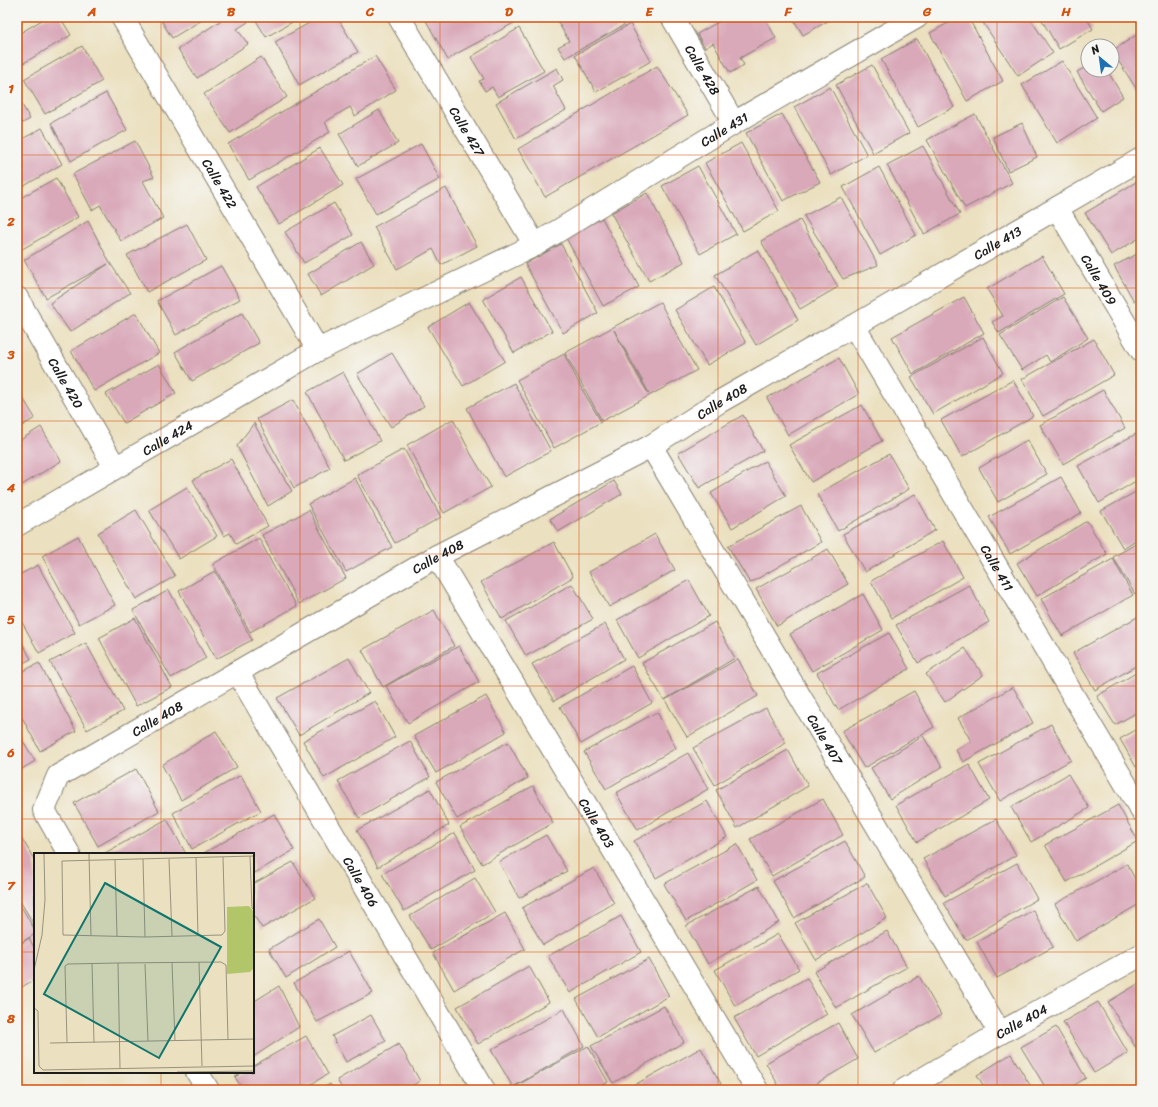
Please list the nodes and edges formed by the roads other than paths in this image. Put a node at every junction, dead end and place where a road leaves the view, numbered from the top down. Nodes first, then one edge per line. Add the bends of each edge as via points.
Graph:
1 (122, 17) edge
2 (399, 17) edge
3 (672, 17) edge
4 (917, 17) edge
5 (734, 123) junction
6 (1141, 159) edge
7 (1057, 208) junction
8 (534, 245) junction
9 (17, 298) edge
10 (854, 326) junction
11 (318, 350) junction
12 (1141, 350) edge
13 (651, 446) junction
14 (115, 467) junction
15 (17, 525) edge
16 (437, 556) junction
17 (238, 672) junction
18 (1141, 810) edge
19 (68, 853) edge
20 (1141, 955) edge
21 (1000, 1033) junction
22 (199, 1073) edge
23 (208, 1090) edge
24 (484, 1090) edge
25 (757, 1090) edge
26 (904, 1090) edge

1 - 11 street, Calle 422
2 - 8 street, Calle 427
3 - 5 street, Calle 428
4 - 5 street, Calle 431
5 - 8 street, Calle 431
6 - 7 street, Calle 413
7 - 10 street, Calle 413
7 - 12 street, Calle 409
8 - 11 street, Calle 431
9 - 14 street, Calle 420
10 - 13 street, Calle 408 via 719,402
10 - 18 street, Calle 411
11 - 14 street, Calle 424
13 - 16 street, Calle 408
13 - 21 street, Calle 407
14 - 15 street, Calle 424
16 - 17 street, Calle 408
16 - 25 street, Calle 403
17 - 19 street, Calle 408 via 58,776 44,810
17 - 24 street, Calle 406
20 - 21 street, Calle 404
21 - 26 street, Calle 404
22 - 23 street

